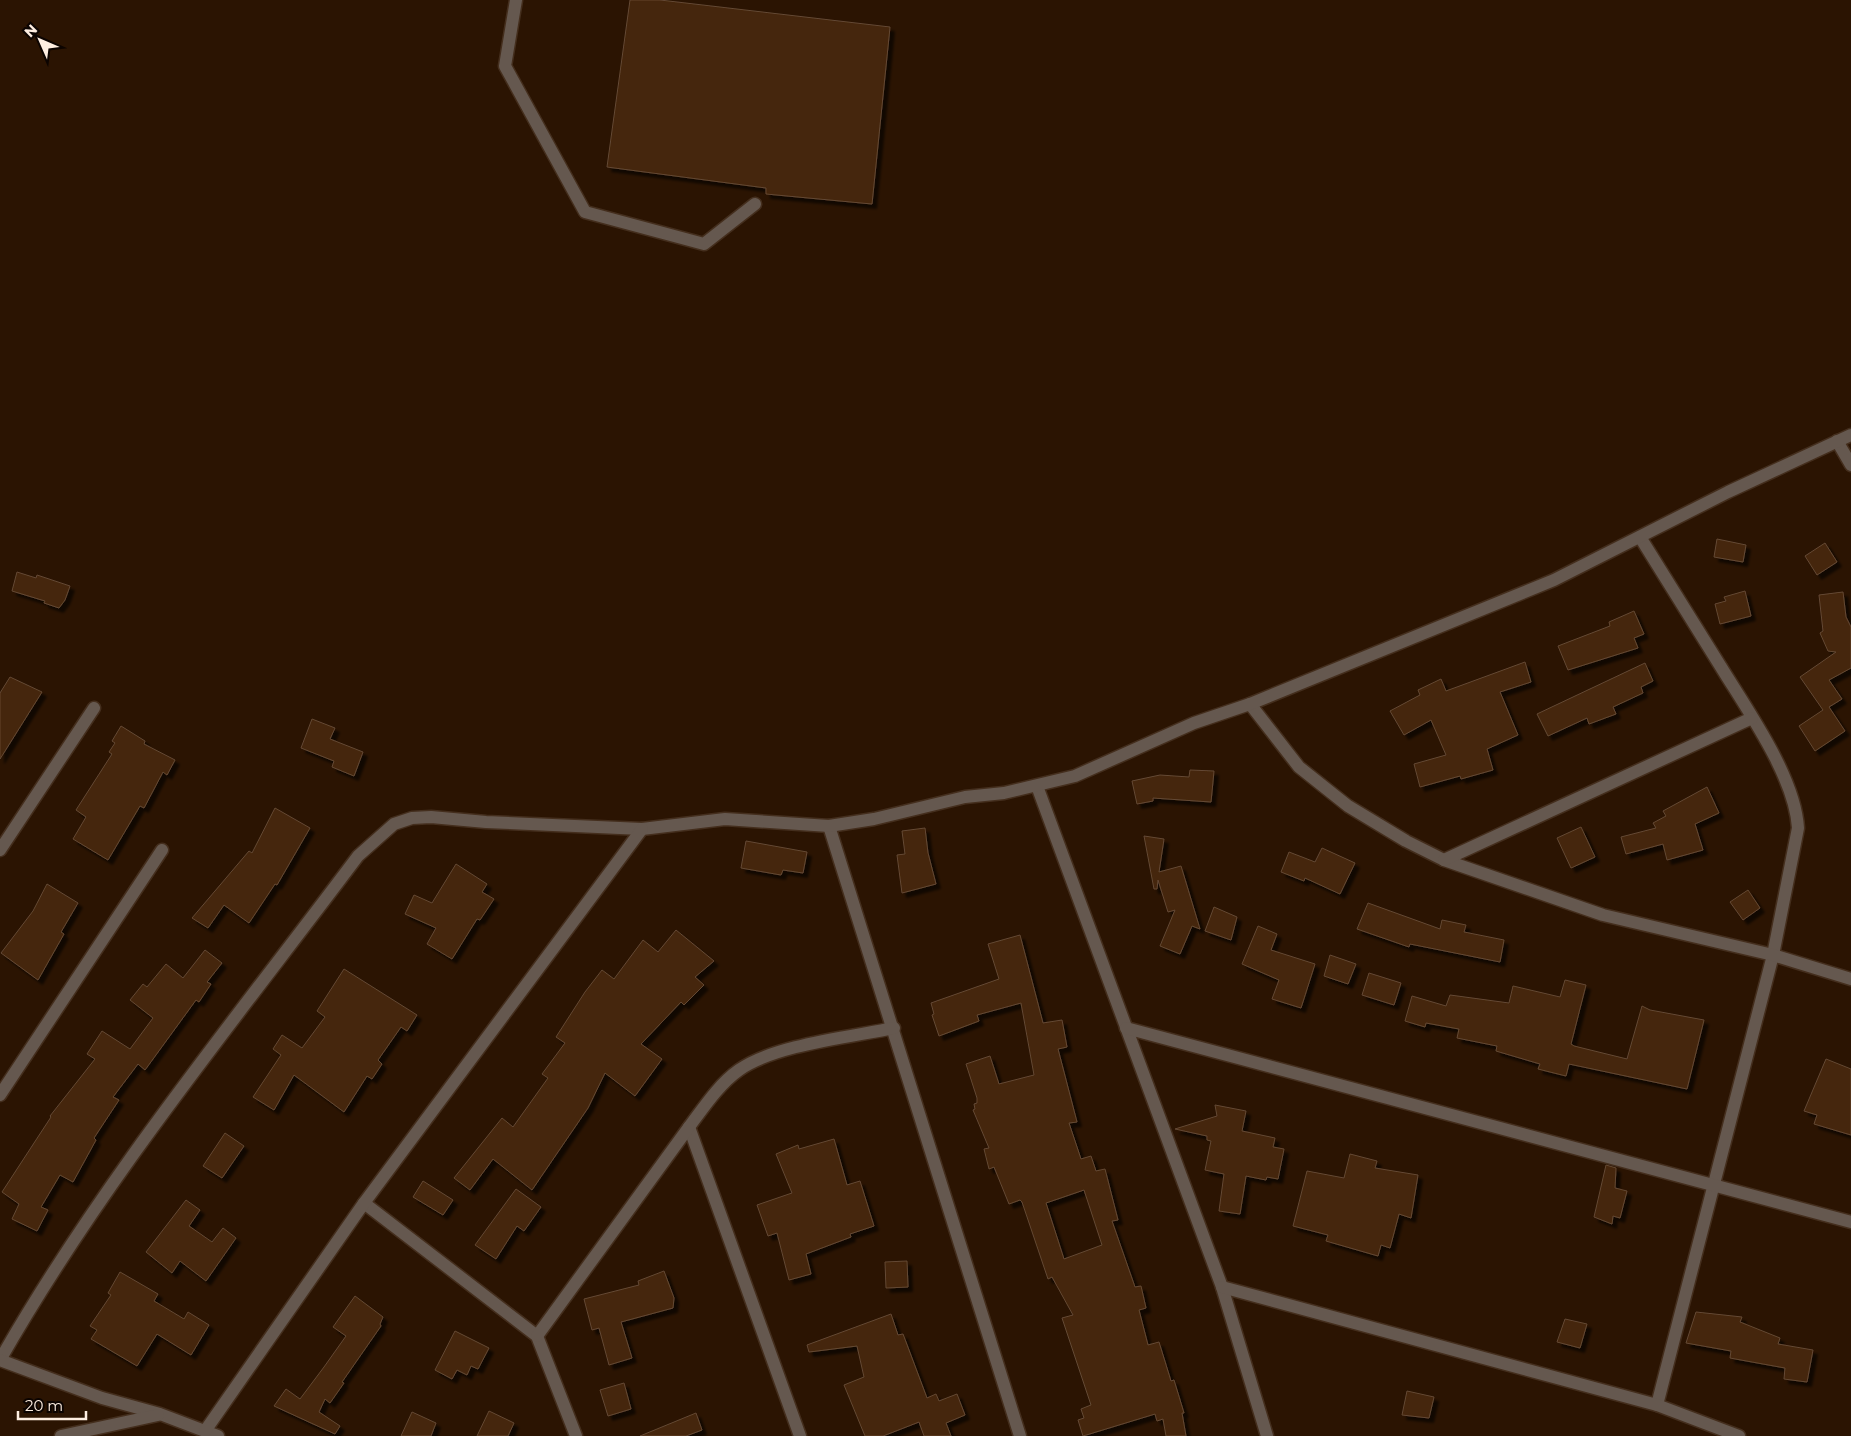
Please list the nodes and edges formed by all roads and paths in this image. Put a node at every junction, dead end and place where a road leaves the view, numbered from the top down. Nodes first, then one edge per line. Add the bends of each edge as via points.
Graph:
1 (516, 0) edge
2 (755, 204) dead end
3 (1851, 435) edge
4 (1837, 442) junction
5 (1851, 465) edge
6 (1640, 537) junction
7 (1250, 704) junction
8 (94, 708) dead end
9 (1752, 718) junction
10 (1037, 786) junction
11 (829, 826) junction
12 (642, 829) junction
13 (0, 850) edge
14 (162, 850) dead end
15 (1444, 860) junction
16 (1773, 955) junction
17 (1851, 979) edge
18 (894, 1028) junction
19 (1126, 1028) junction
20 (0, 1095) edge
21 (689, 1127) junction
22 (1713, 1185) junction
23 (364, 1203) junction
24 (1851, 1222) edge
25 (1222, 1286) junction
26 (537, 1336) junction
27 (0, 1360) edge
28 (1657, 1405) junction
29 (160, 1414) junction
30 (205, 1431) junction
31 (61, 1436) edge
32 (218, 1436) edge
33 (576, 1436) edge
34 (800, 1436) edge
35 (1020, 1436) edge
36 (1267, 1436) edge
37 (1739, 1436) edge

1 - 2 street via 505,66 585,212 704,244
3 - 4 street
4 - 5 street
4 - 6 street
6 - 7 street via 1554,580
6 - 9 street
7 - 10 street via 1194,724 1075,776
7 - 15 street via 1300,767 1348,806
8 - 13 street
9 - 15 street
9 - 16 street via 1797,809 1796,837
10 - 11 street via 964,797 874,820
10 - 19 street
11 - 12 street via 725,819
11 - 18 street
12 - 23 street
12 - 27 street via 432,817 412,818 394,824 377,837 358,856 127,1165 37,1295
14 - 20 street
15 - 16 street via 1603,916
16 - 17 street
16 - 22 street
18 - 21 street via 773,1053 753,1061 726,1081
18 - 35 street
19 - 22 street
19 - 25 street
21 - 26 street
21 - 34 street
22 - 24 street
22 - 28 street
23 - 26 street
23 - 30 street
25 - 28 street
25 - 36 street
26 - 33 street
27 - 29 street via 102,1398
28 - 37 street
29 - 30 street
29 - 31 street
30 - 32 street

